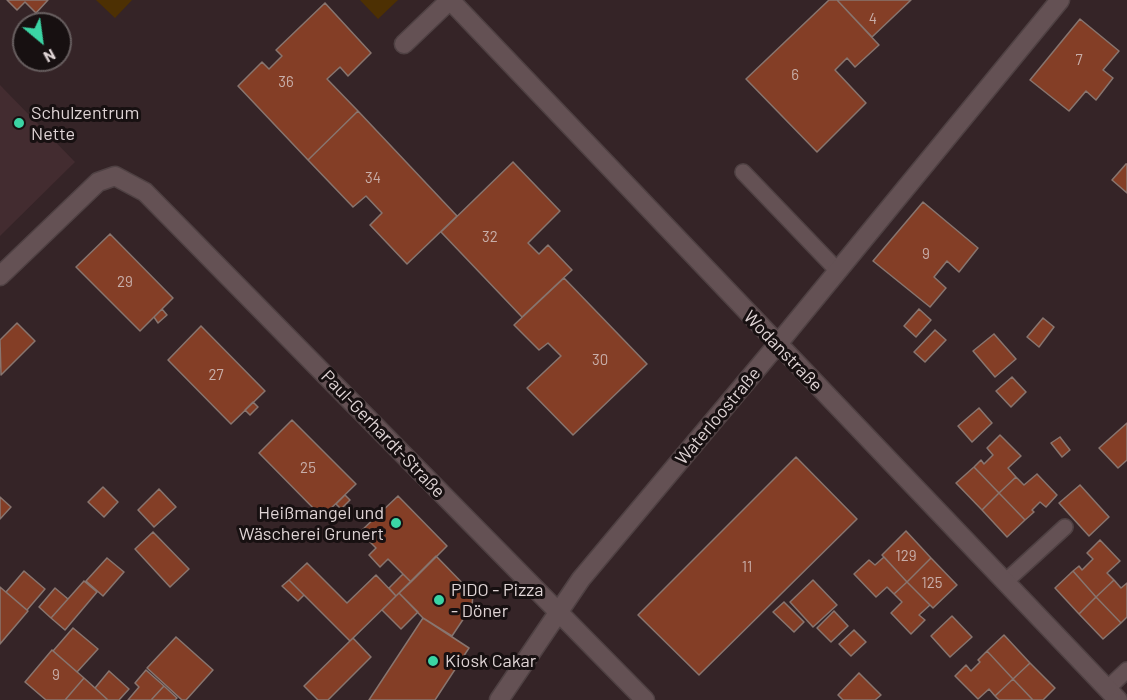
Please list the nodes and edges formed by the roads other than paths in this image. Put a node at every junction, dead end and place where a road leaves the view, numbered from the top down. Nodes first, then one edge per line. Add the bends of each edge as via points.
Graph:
1 (450, 0) edge
2 (1060, 0) edge
3 (404, 44) dead end
4 (743, 172) dead end
5 (838, 271) junction
6 (0, 276) edge
7 (777, 345) junction
8 (1065, 527) dead end
9 (1005, 582) junction
10 (558, 612) junction
11 (1127, 670) edge
12 (1113, 694) edge
13 (499, 700) edge
14 (645, 700) edge

1 - 3 street, Wodanstraße
1 - 7 street, Wodanstraße
2 - 5 street, Waterloostraße
4 - 5 lane
5 - 7 street, Waterloostraße
6 - 10 street, Paul-Gerhardt-Straße via 98,182 115,176 146,192
7 - 9 street, Wodanstraße
7 - 10 street, Waterloostraße via 581,579
8 - 9 lane
9 - 12 street, Wodanstraße
10 - 13 street, Waterloostraße
10 - 14 street, Paul-Gerhardt-Straße
11 - 12 lane

